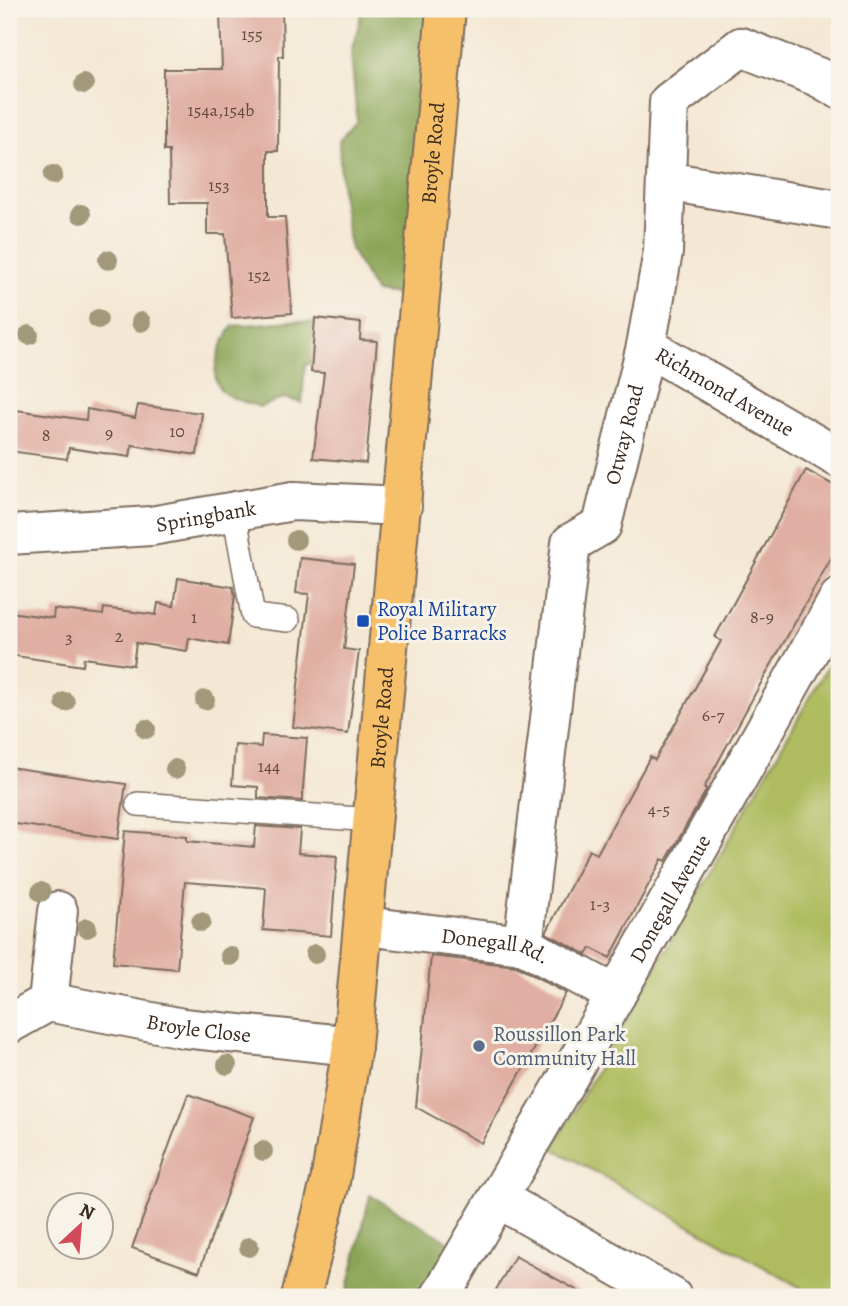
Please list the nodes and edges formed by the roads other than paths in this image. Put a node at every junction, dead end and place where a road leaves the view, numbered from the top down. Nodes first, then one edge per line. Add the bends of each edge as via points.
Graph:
1 (446, 9) edge
2 (839, 89) edge
3 (666, 181) junction
4 (839, 210) edge
5 (646, 346) junction
6 (839, 458) edge
7 (402, 506) junction
8 (234, 511) junction
9 (9, 535) edge
10 (839, 598) edge
11 (288, 620) dead end
12 (138, 804) dead end
13 (374, 820) junction
14 (58, 911) dead end
15 (364, 926) junction
16 (523, 946) junction
17 (616, 995) junction
18 (47, 1002) junction
19 (9, 1024) edge
20 (352, 1046) junction
21 (499, 1199) junction
22 (301, 1297) edge
23 (440, 1297) edge
24 (672, 1297) edge

1 - 7 main road, Broyle Road
2 - 3 street, Otway Road via 741,47 669,102
3 - 4 street
3 - 5 street, Otway Road via 663,252
5 - 6 street, Richmond Avenue
5 - 16 street, Otway Road via 602,525 571,543
7 - 8 street, Springbank via 293,501
7 - 13 main road, Broyle Road
8 - 9 street, Springbank via 151,527
8 - 11 lane via 253,616
10 - 17 street, Donegall Avenue
12 - 13 lane
13 - 15 main road, Broyle Road
14 - 18 street
15 - 16 street, Donegall Rd.
15 - 20 main road, Broyle Road
16 - 17 street, Donegall Rd.
17 - 21 street, Donegall Avenue
18 - 19 street
18 - 20 street, Broyle Close via 183,1028
20 - 22 main road, Broyle Road via 330,1182
21 - 23 street, Donegall Avenue
21 - 24 street

